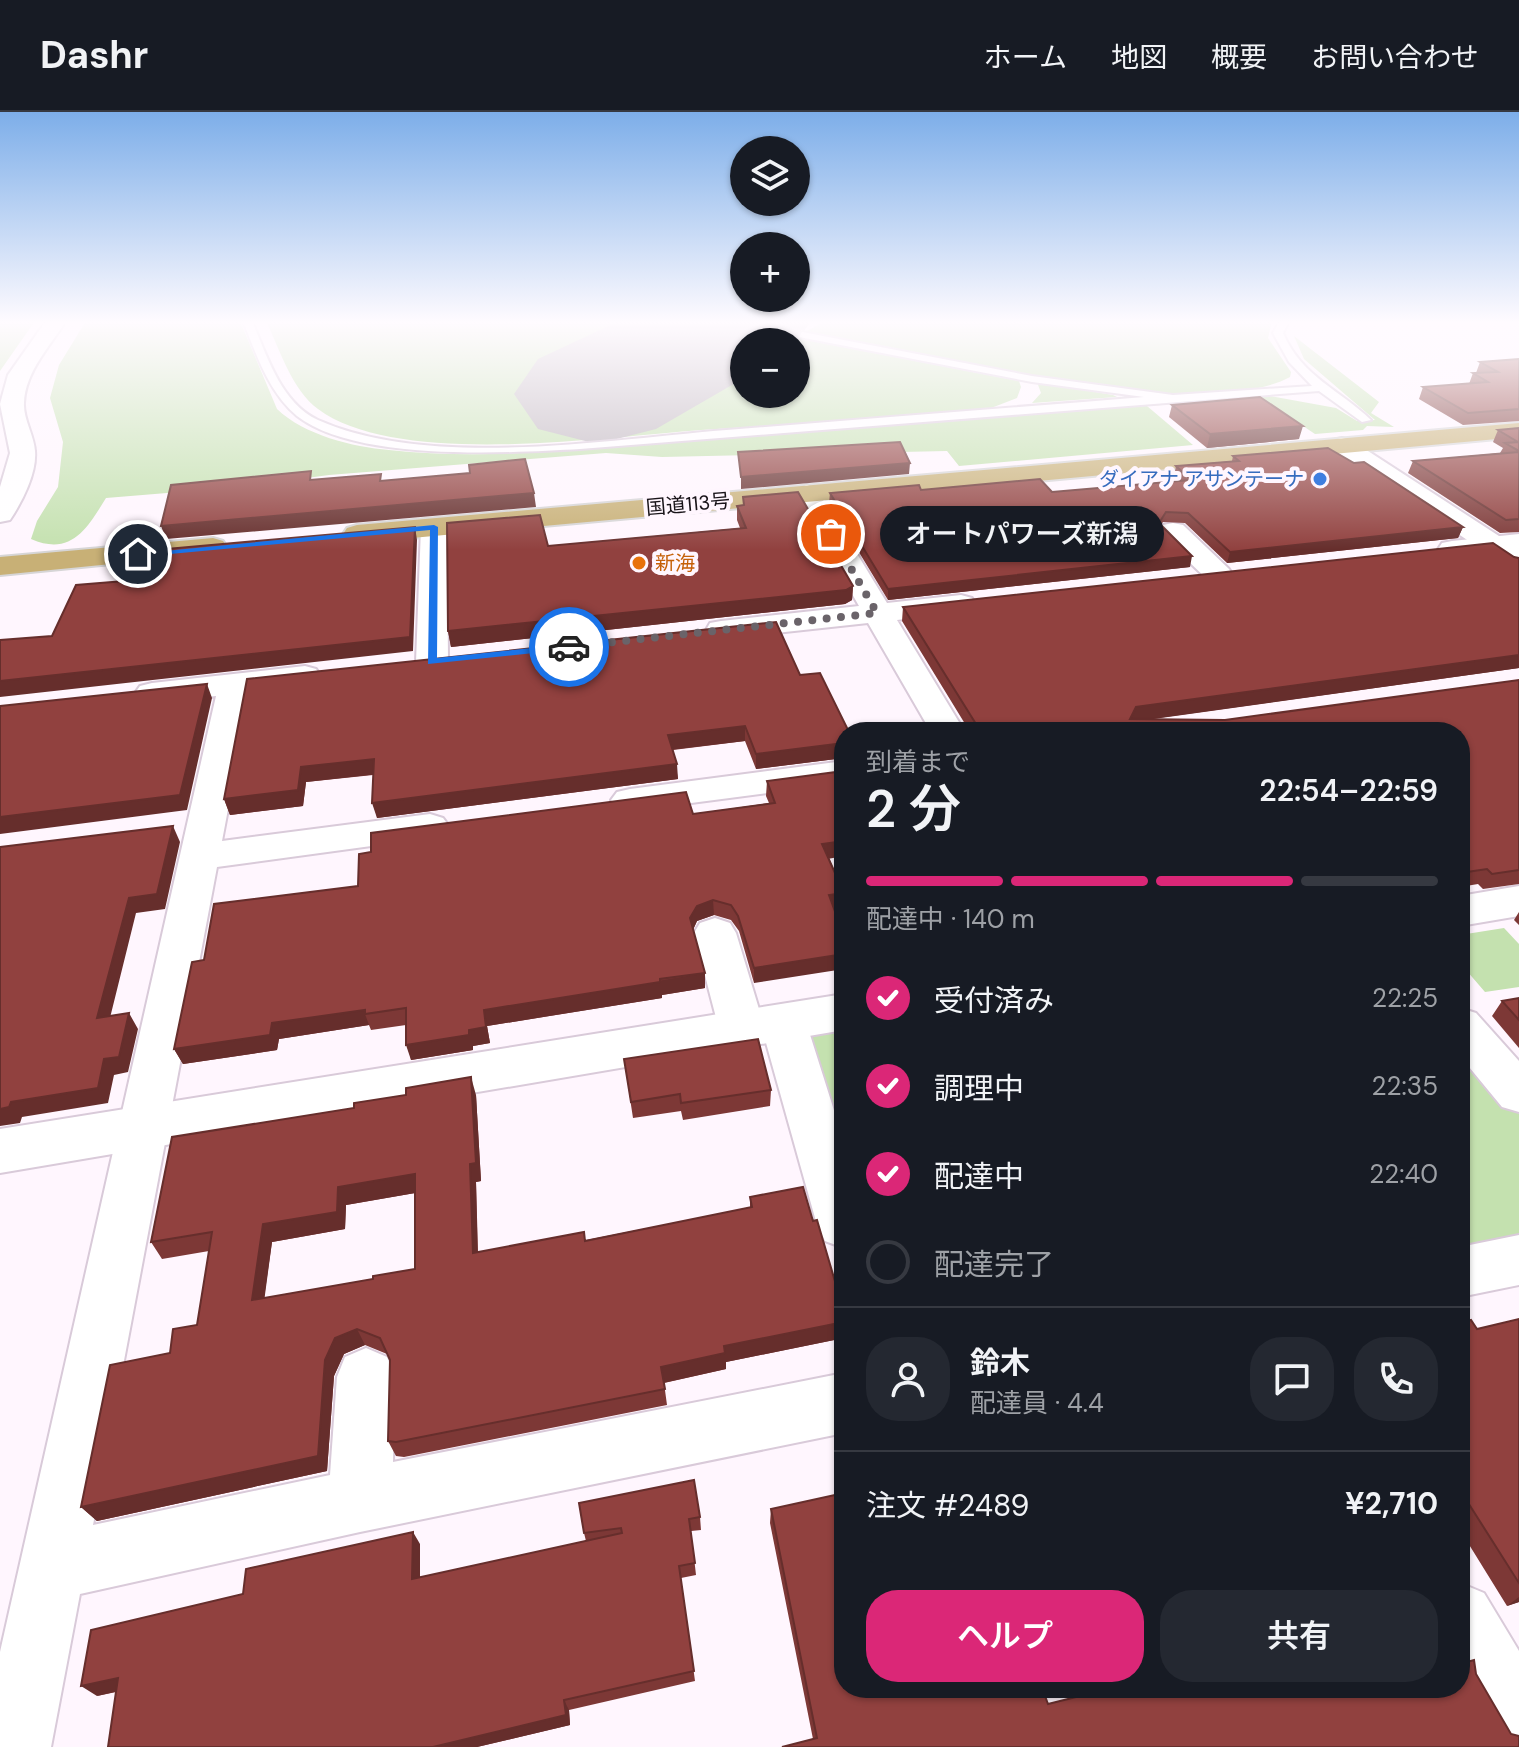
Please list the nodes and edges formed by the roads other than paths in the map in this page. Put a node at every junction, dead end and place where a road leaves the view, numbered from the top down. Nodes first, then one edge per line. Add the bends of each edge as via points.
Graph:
1 (14, 397) edge
2 (286, 397) edge
3 (1028, 397) edge
4 (1168, 397) edge
5 (1183, 397) edge
6 (1335, 397) edge
7 (1173, 398) junction
8 (1000, 412) junction
9 (1366, 420) dead end
10 (1519, 430) edge
11 (1342, 445) junction
12 (807, 493) junction
13 (0, 514) edge
14 (434, 527) junction
15 (1173, 531) edge
16 (326, 537) edge
17 (1506, 543) edge
18 (234, 545) edge
19 (1417, 553) edge
20 (1519, 562) edge
21 (0, 566) edge
22 (1249, 572) edge
23 (1219, 575) junction
24 (1188, 579) edge
25 (986, 601) edge
26 (877, 613) junction
27 (693, 633) edge
28 (462, 658) edge
29 (341, 672) edge
30 (235, 684) junction
31 (125, 696) edge
32 (942, 722) edge
33 (834, 773) edge
34 (593, 805) edge
35 (467, 821) edge
36 (195, 835) junction
37 (1519, 901) edge
38 (1470, 909) edge
39 (715, 933) dead end
40 (834, 1014) edge
41 (763, 1026) junction
42 (1470, 1037) edge
43 (1519, 1093) edge
44 (142, 1127) junction
45 (0, 1151) edge
46 (834, 1200) edge
47 (1519, 1260) edge
48 (1470, 1270) edge
49 (366, 1377) dead end
50 (834, 1405) edge
51 (360, 1500) junction
52 (51, 1567) junction
53 (1470, 1634) edge
54 (1519, 1718) edge
55 (15, 1747) edge

1 - 13 street via 23,453
2 - 8 lane via 311,420 338,431 425,447 523,447
3 - 8 lane
4 - 7 lane
5 - 7 lane
6 - 9 lane
7 - 8 lane
10 - 11 highway, 国道113号
11 - 12 highway, 国道113号
11 - 17 street
12 - 14 highway, 国道113号
12 - 26 street
14 - 16 highway, 国道113号
14 - 28 street via 416,663
15 - 23 street
17 - 19 street
17 - 20 street
18 - 21 highway
22 - 23 street
23 - 24 street
25 - 26 street
26 - 27 street
26 - 32 street
29 - 30 street
30 - 31 street
30 - 36 street
33 - 34 street
35 - 36 street
36 - 44 street
37 - 38 street
39 - 41 street
40 - 41 street
41 - 44 street
41 - 46 street
42 - 43 street
44 - 45 street
44 - 52 street
47 - 48 street
49 - 51 street
50 - 51 street
51 - 52 street
52 - 55 street
53 - 54 street

